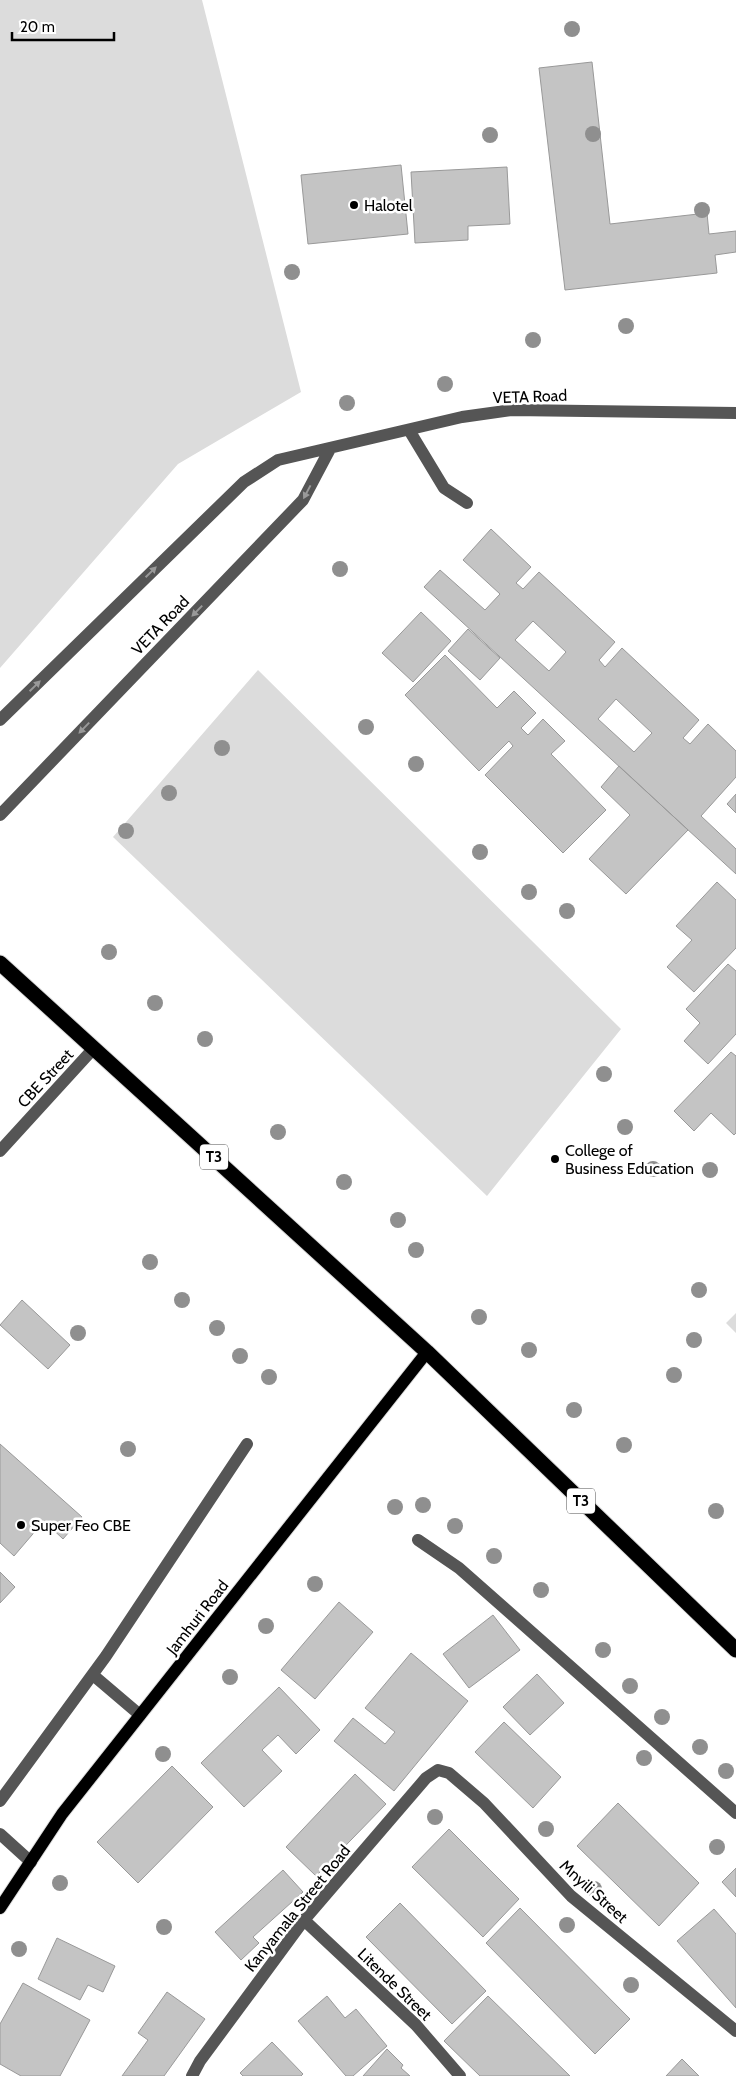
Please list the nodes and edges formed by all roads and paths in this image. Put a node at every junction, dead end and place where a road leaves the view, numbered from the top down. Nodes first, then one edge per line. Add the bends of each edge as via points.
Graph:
1 (736, 413) edge
2 (409, 430) junction
3 (330, 449) junction
4 (467, 503) dead end
5 (0, 720) edge
6 (0, 815) edge
7 (0, 963) edge
8 (94, 1048) junction
9 (0, 1151) edge
10 (427, 1352) junction
11 (246, 1444) dead end
12 (418, 1540) dead end
13 (736, 1650) edge
14 (93, 1675) junction
15 (140, 1716) junction
16 (438, 1770) joint
17 (0, 1801) edge
18 (736, 1813) edge
19 (0, 1834) edge
20 (31, 1862) junction
21 (0, 1908) edge
22 (304, 1920) junction
23 (736, 2031) edge
24 (192, 2076) edge
25 (460, 2076) edge

1 - 2 street, VETA Road via 512,410 462,417
2 - 3 street, VETA Road
2 - 4 street via 444,488
5 -> 3 street, VETA Road via 244,482 278,460
3 -> 6 street, VETA Road via 303,500
7 - 8 highway, T3
8 - 9 street, CBE Street
8 - 10 highway, T3
10 - 13 highway, T3
10 - 15 main road, Jamhuri Road
11 - 14 street
12 - 18 street via 459,1568
14 - 15 street
14 - 17 street
15 - 20 main road, Jamhuri Road via 62,1814
16 - 22 street, Kanyamala Street Road via 426,1778
16 - 23 street, Mnyili Street via 449,1773 484,1803 571,1896
19 - 20 street
20 - 21 main road, Jamhuri Road
22 - 24 street, Kanyamala Street Road
22 - 25 street, Litende Street via 416,2025

